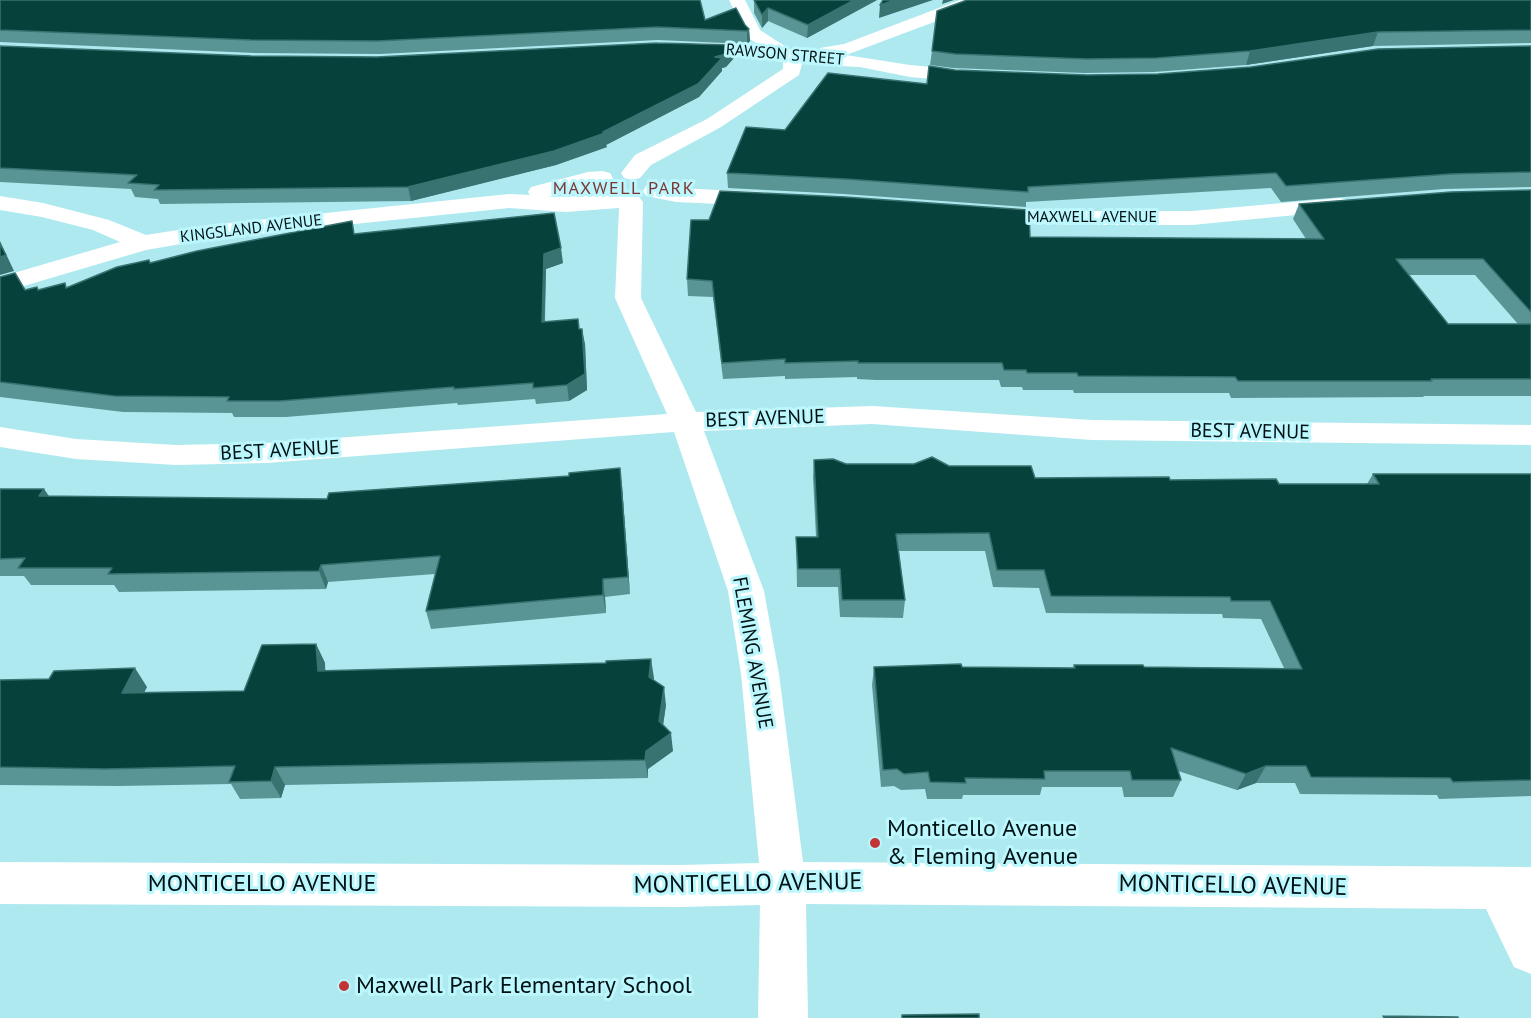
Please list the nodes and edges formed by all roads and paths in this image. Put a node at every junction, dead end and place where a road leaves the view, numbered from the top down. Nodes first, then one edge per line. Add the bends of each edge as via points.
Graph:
1 (737, 0) edge
2 (976, 0) edge
3 (669, 48) edge
4 (793, 58) junction
5 (987, 78) edge
6 (633, 192) junction
7 (788, 200) edge
8 (508, 201) junction
9 (0, 203) edge
10 (1362, 204) edge
11 (969, 213) edge
12 (143, 243) junction
13 (0, 285) edge
14 (686, 422) junction
15 (1531, 435) edge
16 (0, 437) edge
17 (0, 883) edge
18 (783, 884) junction
19 (1515, 888) edge
20 (1531, 951) edge
21 (783, 1018) edge

1 - 4 street via 753,33
2 - 4 street via 848,49
3 - 4 street, RAWSON STREET via 734,50
4 - 5 street, RAWSON STREET via 860,61
4 - 6 street via 792,71 714,123 644,160
6 - 7 street
6 - 8 street, KINGSLAND AVENUE via 566,205
6 - 8 street, KINGSLAND AVENUE via 616,174
6 - 14 street, FLEMING AVENUE via 628,298
8 - 12 street, KINGSLAND AVENUE via 210,232
9 - 12 street via 101,225
10 - 11 street, MAXWELL AVENUE via 1191,218
12 - 13 street, KINGSLAND AVENUE
14 - 15 street, BEST AVENUE via 872,415 1092,430
14 - 16 street, BEST AVENUE via 255,454 176,455 87,449
14 - 18 street, FLEMING AVENUE via 746,591 760,674
17 - 18 street, MONTICELLO AVENUE
18 - 19 street, MONTICELLO AVENUE
18 - 21 street, FLEMING AVENUE
19 - 20 street

